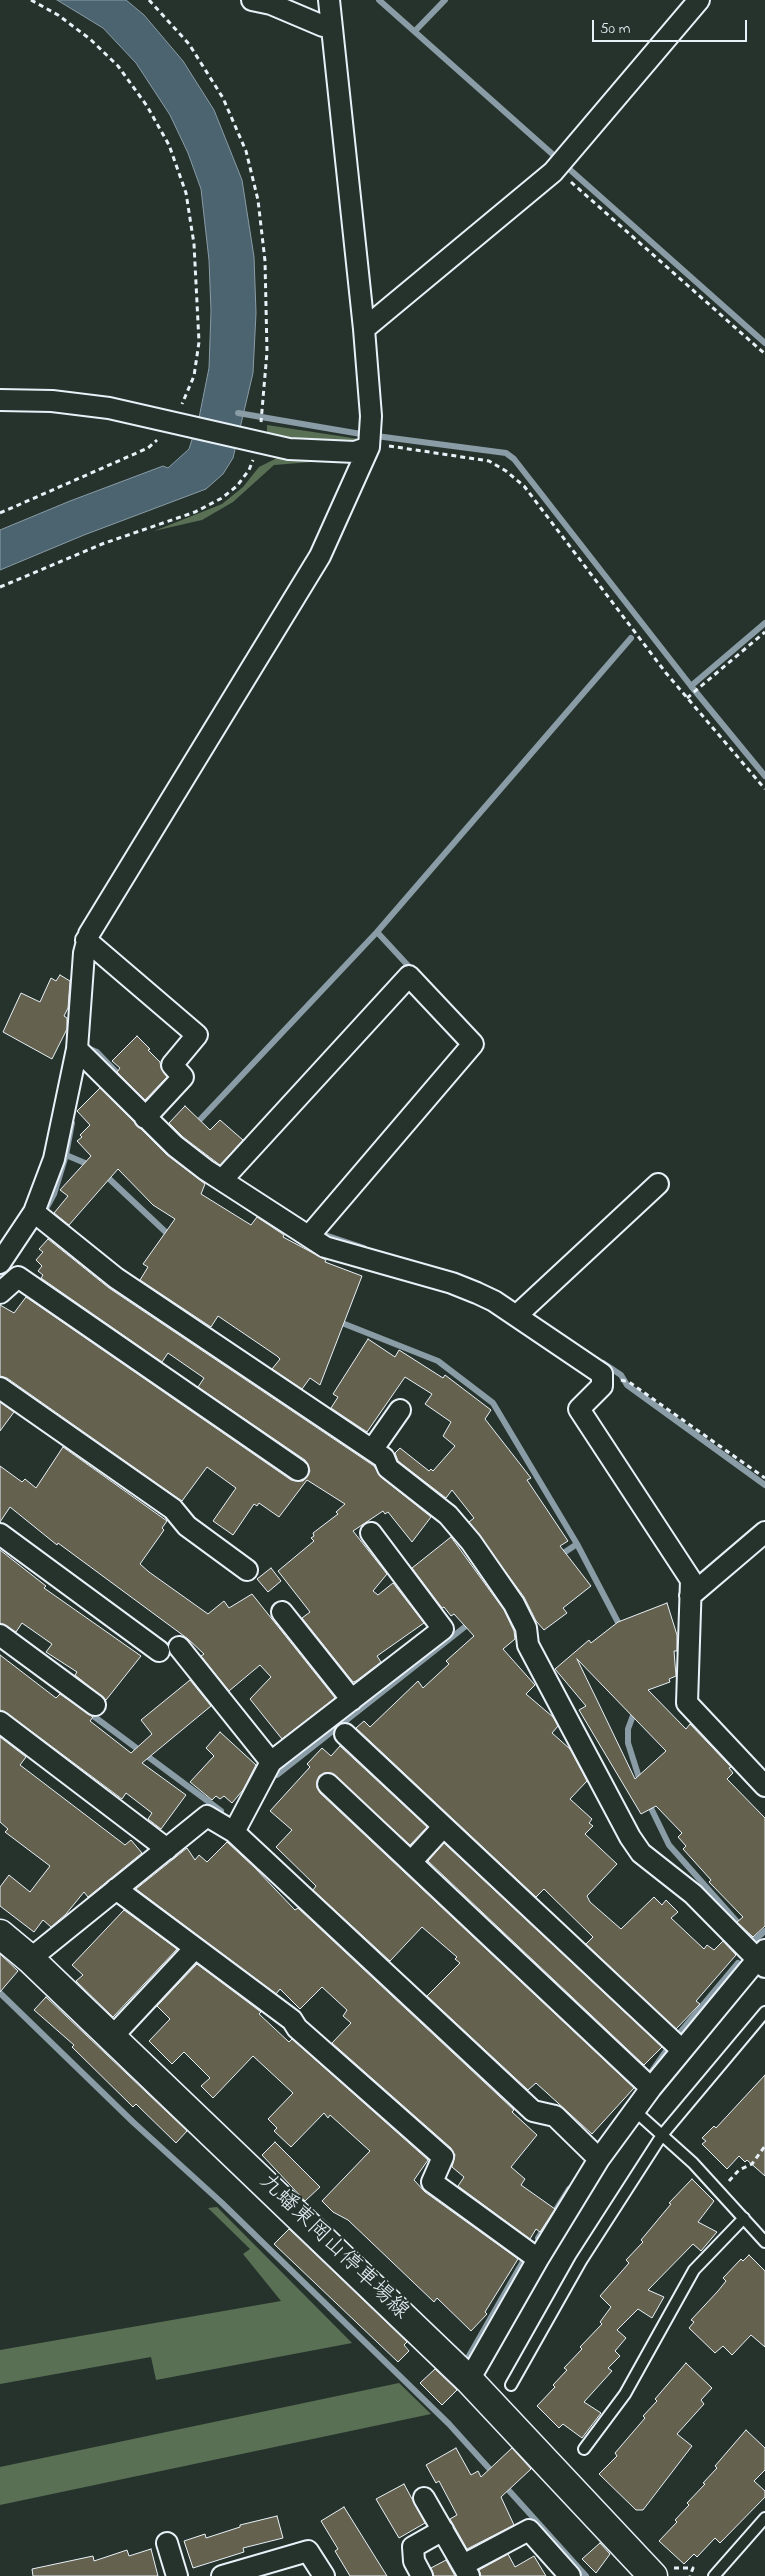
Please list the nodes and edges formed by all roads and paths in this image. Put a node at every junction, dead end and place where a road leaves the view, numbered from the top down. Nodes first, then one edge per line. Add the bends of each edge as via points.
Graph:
1 (31, 0) edge
2 (149, 0) edge
3 (252, 0) edge
4 (330, 0) edge
5 (699, 0) edge
6 (328, 25) junction
7 (560, 165) junction
8 (364, 329) junction
9 (765, 354) edge
10 (0, 400) edge
11 (261, 422) dead end
12 (177, 423) junction
13 (369, 439) junction
14 (254, 442) junction
15 (0, 512) edge
16 (0, 586) edge
17 (765, 632) edge
18 (687, 698) junction
19 (765, 789) edge
20 (86, 940) junction
21 (77, 1049) junction
22 (144, 1118) junction
23 (222, 1180) junction
24 (658, 1184) dead end
25 (39, 1216) junction
26 (309, 1236) junction
27 (7, 1267) edge
28 (0, 1293) edge
29 (521, 1311) junction
30 (626, 1381) dead end
31 (0, 1388) edge
32 (400, 1410) dead end
33 (372, 1450) junction
34 (298, 1470) dead end
35 (765, 1478) edge
36 (765, 1532) edge
37 (371, 1533) dead end
38 (0, 1534) edge
39 (247, 1570) dead end
40 (690, 1596) junction
41 (282, 1612) dead end
42 (0, 1635) edge
43 (180, 1647) dead end
44 (159, 1651) dead end
45 (352, 1700) junction
46 (96, 1705) dead end
47 (0, 1722) edge
48 (345, 1734) dead end
49 (272, 1762) junction
50 (328, 1784) dead end
51 (765, 1786) edge
52 (444, 1827) junction
53 (234, 1832) junction
54 (167, 1849) junction
55 (411, 1862) junction
56 (121, 1893) junction
57 (0, 1934) edge
58 (195, 1948) junction
59 (762, 1957) edge
60 (30, 1958) junction
61 (765, 2012) edge
62 (112, 2037) junction
63 (682, 2050) junction
64 (651, 2088) junction
65 (634, 2110) junction
66 (662, 2135) junction
67 (765, 2146) edge
68 (599, 2158) junction
69 (720, 2192) junction
70 (744, 2218) junction
71 (765, 2242) edge
72 (538, 2259) junction
73 (469, 2380) junction
74 (511, 2386) dead end
75 (584, 2449) dead end
76 (424, 2498) dead end
77 (765, 2518) edge
78 (443, 2530) junction
79 (167, 2543) dead end
80 (693, 2568) dead end
81 (254, 2571) edge
82 (466, 2571) edge
83 (177, 2576) edge
84 (222, 2576) edge
85 (324, 2576) edge
86 (422, 2576) edge
87 (570, 2576) edge
88 (653, 2576) edge
89 (690, 2576) edge
90 (714, 2576) edge

1 - 12 path via 90,39 118,66 147,106 169,145 186,192 194,244 199,342 194,376
2 - 11 path via 189,44 222,98 246,151 258,200 265,261 267,352
3 - 6 street
4 - 6 street
5 - 7 street
6 - 8 street
7 - 8 street
7 - 9 path
8 - 13 street
10 - 12 street via 52,401 109,408
12 - 14 street
12 - 15 path via 148,448
13 - 14 street via 355,452 289,449
13 - 18 path via 380,444 489,461 506,471 524,486
13 - 20 street via 316,564
14 - 16 path via 249,470 222,498 195,512 102,544
17 - 18 path
18 - 19 path
20 - 21 street
20 - 22 street via 198,1035 172,1065 183,1077
21 - 22 street
21 - 25 street
22 - 23 street via 175,1146
23 - 26 street
23 - 26 street via 409,976 473,1044
24 - 29 street
25 - 27 street
25 - 33 street via 116,1278
26 - 29 street via 344,1254 460,1286
27 - 28 street
27 - 34 street
29 - 40 street via 602,1374 602,1386 579,1409 691,1580
30 - 35 path
31 - 39 street via 173,1509 187,1526
32 - 33 street
33 - 59 street via 384,1458 388,1468 448,1515 508,1595 526,1628 528,1645 641,1853 693,1894
36 - 40 street
37 - 45 street via 443,1629
38 - 44 street
40 - 51 street via 687,1703
41 - 45 street
42 - 46 street
43 - 49 street
45 - 49 street
47 - 54 street
48 - 52 street
49 - 53 street
50 - 55 street
52 - 55 street
52 - 63 street
53 - 54 street via 208,1816
53 - 68 street via 534,2111 555,2116
54 - 56 street
55 - 64 street
56 - 58 street
56 - 60 street
57 - 60 main road, 九蟠東岡山停車場線
58 - 62 street
58 - 72 street via 292,2020 443,2157 432,2182
59 - 63 street
60 - 62 main road, 九蟠東岡山停車場線
61 - 66 lane
62 - 73 main road, 九蟠東岡山停車場線
63 - 64 street
64 - 65 street
65 - 66 lane
65 - 68 street
66 - 69 lane
66 - 74 lane via 581,2261
67 - 69 path via 752,2164 739,2170
68 - 72 street
69 - 70 lane
70 - 71 lane
70 - 75 lane via 694,2270 625,2394
72 - 73 street
73 - 88 main road, 九蟠東岡山停車場線
76 - 78 street
77 - 90 lane
78 - 82 street
78 - 86 street via 413,2547 414,2561
79 - 83 street
80 - 89 path
81 - 84 street
81 - 85 street via 308,2551
82 - 87 street via 529,2530

